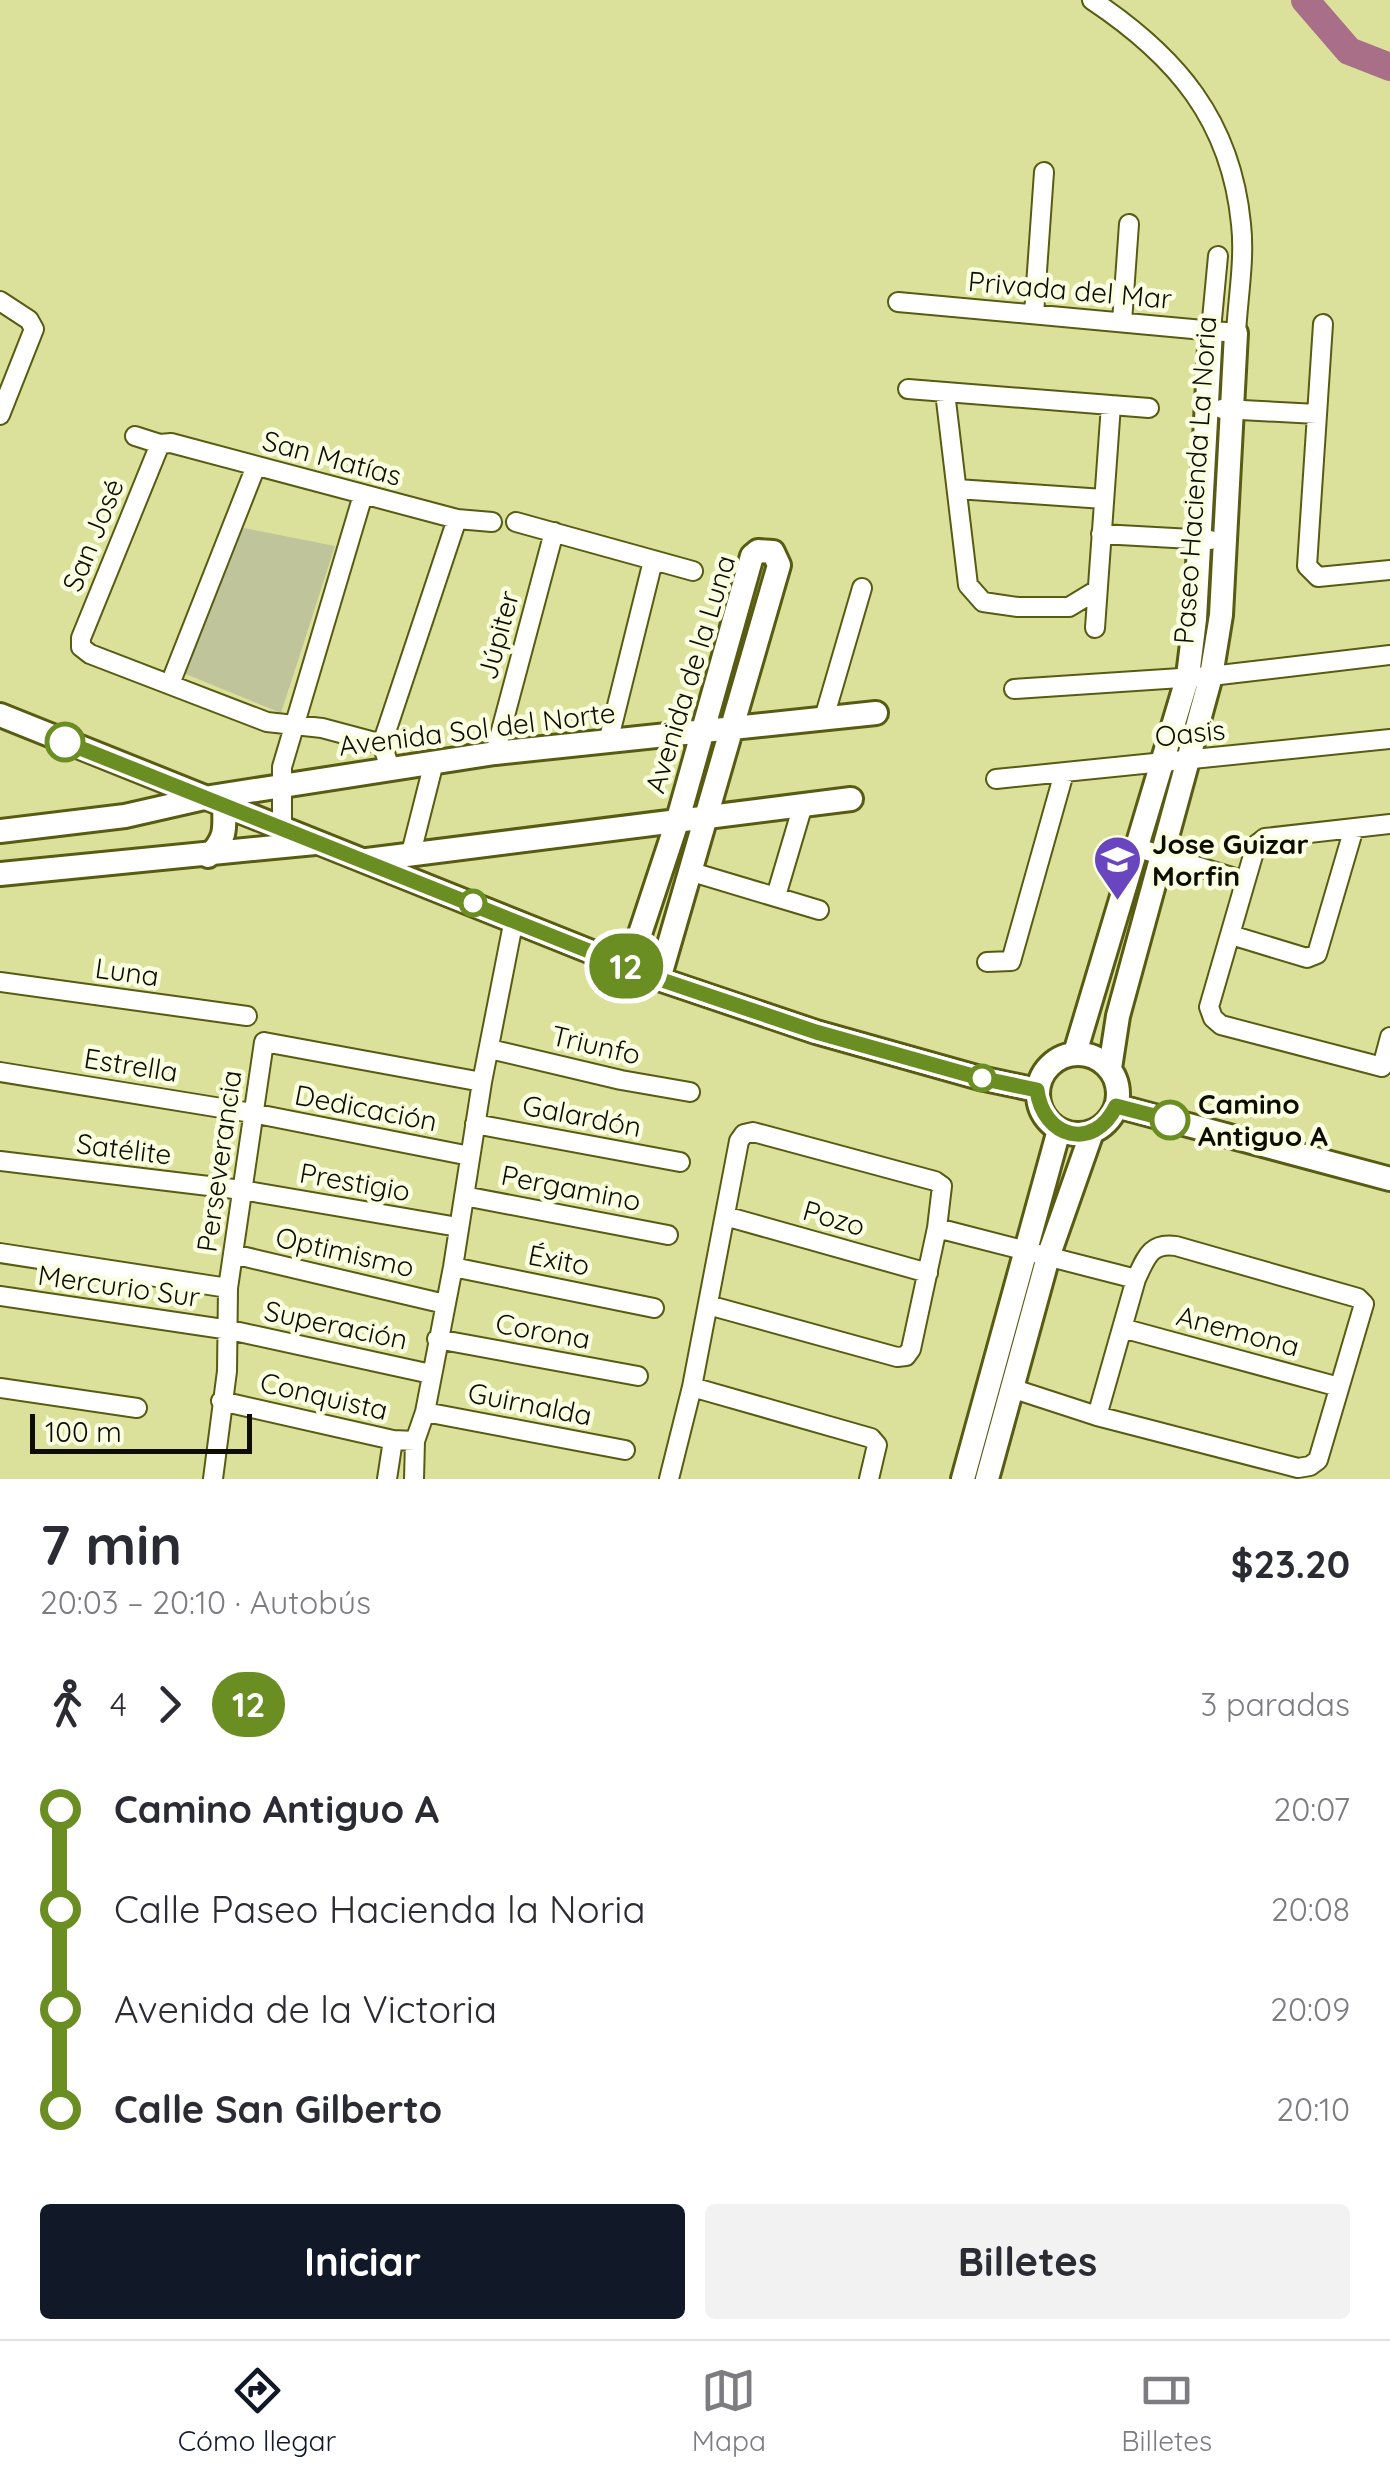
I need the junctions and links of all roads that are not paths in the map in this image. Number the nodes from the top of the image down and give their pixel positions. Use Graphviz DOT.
graph roads {
  1 [pos="1092,0"];
  2 [pos="1044,172"];
  3 [pos="1130,224"];
  4 [pos="1218,256"];
  5 [pos="0,301"];
  6 [pos="898,302"];
  7 [pos="1034,314"];
  8 [pos="1122,322"];
  9 [pos="1324,324"];
  10 [pos="1211,330"];
  11 [pos="1236,333"];
  12 [pos="908,390"];
  13 [pos="946,392"];
  14 [pos="1111,405"];
  15 [pos="1,408"];
  16 [pos="1150,408"];
  17 [pos="1207,408"];
  18 [pos="1232,410"];
  19 [pos="1317,414"];
  20 [pos="135,436"];
  21 [pos="160,444"];
  22 [pos="256,466"];
  23 [pos="956,489"];
  24 [pos="363,495"];
  25 [pos="1104,499"];
  26 [pos="457,519"];
  27 [pos="492,522"];
  28 [pos="516,522"];
  29 [pos="554,532"];
  30 [pos="1101,534"];
  31 [pos="1200,540"];
  32 [pos="1225,540"];
  33 [pos="653,561"];
  34 [pos="1390,570"];
  35 [pos="693,571"];
  36 [pos="862,588"];
  37 [pos="1097,590"];
  38 [pos="740,599"];
  39 [pos="767,608"];
  40 [pos="1095,628"];
  41 [pos="1390,655"];
  42 [pos="1199,676"];
  43 [pos="170,684"];
  44 [pos="1014,689"];
  45 [pos="876,713"];
  46 [pos="0,715"];
  47 [pos="824,718"];
  48 [pos="732,726"];
  49 [pos="294,727"];
  50 [pos="701,732"];
  51 [pos="1390,739"];
  52 [pos="608,742"];
  53 [pos="382,744"];
  54 [pos="496,754"];
  55 [pos="434,762"];
  56 [pos="1174,762"];
  57 [pos="390,768"];
  58 [pos="130,769"];
  59 [pos="1064,773"];
  60 [pos="996,779"];
  61 [pos="281,785"];
  62 [pos="851,800"];
  63 [pos="214,802"];
  64 [pos="803,805"];
  65 [pos="125,816"];
  66 [pos="706,816"];
  67 [pos="678,819"];
  68 [pos="1390,824"];
  69 [pos="282,828"];
  70 [pos="1354,828"];
  71 [pos="0,831"];
  72 [pos="317,843"];
  73 [pos="1138,848"];
  74 [pos="411,853"];
  75 [pos="1161,855"];
  76 [pos="208,856"];
  77 [pos="364,860"];
  78 [pos="692,872"];
  79 [pos="0,874"];
  80 [pos="1245,880"];
  81 [pos="776,896"];
  82 [pos="819,910"];
  83 [pos="514,919"];
  84 [pos="1231,935"];
  85 [pos="987,962"];
  86 [pos="629,967"];
  87 [pos="659,979"];
  88 [pos="0,982"];
  89 [pos="247,1016"];
  90 [pos="1390,1037"];
  91 [pos="490,1049"];
  92 [pos="1075,1053"];
  93 [pos="1110,1068"];
  94 [pos="1386,1068"];
  95 [pos="0,1072"];
  96 [pos="482,1082"];
  97 [pos="1037,1090"];
  98 [pos="690,1092"];
  99 [pos="1116,1106"];
  100 [pos="252,1114"];
  101 [pos="475,1124"];
  102 [pos="1059,1130"];
  103 [pos="1092,1132"];
  104 [pos="470,1156"];
  105 [pos="0,1161"];
  106 [pos="680,1162"];
  107 [pos="1390,1179"];
  108 [pos="242,1190"];
  109 [pos="464,1196"];
  110 [pos="725,1216"];
  111 [pos="458,1227"];
  112 [pos="937,1228"];
  113 [pos="668,1235"];
  114 [pos="1024,1250"];
  115 [pos="0,1253"];
  116 [pos="233,1254"];
  117 [pos="1048,1257"];
  118 [pos="453,1268"];
  119 [pos="928,1273"];
  120 [pos="1136,1279"];
  121 [pos="228,1288"];
  122 [pos="0,1296"];
  123 [pos="445,1304"];
  124 [pos="708,1304"];
  125 [pos="654,1308"];
  126 [pos="1122,1328"];
  127 [pos="230,1330"];
  128 [pos="438,1340"];
  129 [pos="431,1374"];
  130 [pos="638,1376"];
  131 [pos="1339,1387"];
  132 [pos="0,1388"];
  133 [pos="692,1388"];
  134 [pos="1014,1389"];
  135 [pos="221,1402"];
  136 [pos="136,1408"];
  137 [pos="425,1412"];
  138 [pos="1097,1416"];
  139 [pos="394,1440"];
  140 [pos="415,1441"];
  141 [pos="625,1450"];
  142 [pos="217,1478"];
  143 [pos="392,1478"];
  144 [pos="674,1478"];
  145 [pos="414,1479"];
  146 [pos="870,1479"];
  147 [pos="963,1479"];
  148 [pos="987,1479"];
  1 -- 11 [label="street, Paseo Hacienda La Noria"];
  2 -- 7 [label="street"];
  3 -- 8 [label="street"];
  4 -- 10 [label="street, Paseo Hacienda La Noria"];
  5 -- 15 [label="street"];
  6 -- 7 [label="street, Privada del Mar"];
  7 -- 8 [label="street, Privada del Mar"];
  8 -- 10 [label="street, Privada del Mar"];
  9 -- 19 [label="street"];
  10 -- 11 [label="street, Privada del Mar"];
  10 -- 17 [label="street, Paseo Hacienda La Noria"];
  11 -- 18 [label="street, Paseo Hacienda La Noria"];
  12 -- 13 [label="street"];
  13 -- 14 [label="street"];
  13 -- 23 [label="street"];
  14 -- 16 [label="street"];
  14 -- 25 [label="street"];
  17 -- 18 [label="street"];
  17 -- 31 [label="street, Paseo Hacienda La Noria"];
  18 -- 19 [label="street"];
  18 -- 32 [label="street, Paseo Hacienda La Noria"];
  19 -- 34 [label="street"];
  20 -- 21 [label="street, San Matías"];
  21 -- 22 [label="street, San Matías"];
  21 -- 43 [label="street, San José"];
  22 -- 24 [label="street, San Matías"];
  22 -- 43 [label="street"];
  23 -- 25 [label="street"];
  23 -- 37 [label="street"];
  24 -- 26 [label="street, San Matías"];
  24 -- 49 [label="street"];
  25 -- 30 [label="street"];
  26 -- 27 [label="street, San Matías"];
  26 -- 53 [label="street"];
  28 -- 29 [label="street"];
  29 -- 33 [label="street"];
  29 -- 54 [label="street, Júpiter"];
  30 -- 31 [label="street"];
  30 -- 37 [label="street"];
  31 -- 32 [label="street"];
  31 -- 42 [label="street, Paseo Hacienda La Noria"];
  32 -- 42 [label="street, Paseo Hacienda La Noria"];
  33 -- 35 [label="street"];
  33 -- 52 [label="street"];
  36 -- 47 [label="street"];
  37 -- 40 [label="street"];
  38 -- 39 [label="street"];
  38 -- 39 [label="street, Avenida de la Luna"];
  38 -- 50 [label="street, Avenida de la Luna"];
  39 -- 48 [label="street, Avenida de la Luna"];
  41 -- 42 [label="street"];
  42 -- 44 [label="street"];
  42 -- 56 [label="street, Paseo Hacienda La Noria"];
  43 -- 49 [label="street"];
  45 -- 47 [label="street, Avenida Sol del Norte"];
  46 -- 58 [label="street"];
  47 -- 48 [label="street, Avenida Sol del Norte"];
  48 -- 50 [label="street, Avenida Sol del Norte"];
  48 -- 66 [label="street, Avenida de la Luna"];
  49 -- 53 [label="street"];
  49 -- 61 [label="street"];
  50 -- 52 [label="street, Avenida Sol del Norte"];
  50 -- 67 [label="street, Avenida de la Luna"];
  51 -- 56 [label="street, Oasis"];
  52 -- 54 [label="street, Avenida Sol del Norte"];
  53 -- 57 [label="street"];
  54 -- 55 [label="street, Avenida Sol del Norte"];
  55 -- 57 [label="street, Avenida Sol del Norte"];
  55 -- 74 [label="street"];
  56 -- 59 [label="street, Oasis"];
  56 -- 73 [label="street, Paseo Hacienda La Noria"];
  56 -- 75 [label="street, Paseo Hacienda La Noria"];
  57 -- 61 [label="street, Avenida Sol del Norte"];
  58 -- 63 [label="street"];
  58 -- 65 [label="street"];
  59 -- 60 [label="street, Oasis"];
  59 -- 85 [label="street"];
  61 -- 63 [label="street, Avenida Sol del Norte"];
  61 -- 69 [label="street"];
  62 -- 64 [label="street"];
  63 -- 65 [label="street, Avenida Sol del Norte"];
  63 -- 69 [label="street"];
  63 -- 76 [label="street"];
  64 -- 66 [label="street"];
  64 -- 81 [label="street"];
  65 -- 71 [label="street, Avenida Sol del Norte"];
  66 -- 67 [label="street"];
  66 -- 78 [label="street, Avenida de la Luna"];
  67 -- 74 [label="street"];
  67 -- 86 [label="street, Avenida de la Luna"];
  68 -- 70 [label="street"];
  69 -- 72 [label="street"];
  70 -- 80 [label="street"];
  70 -- 84 [label="street"];
  72 -- 76 [label="street"];
  72 -- 77 [label="street"];
  73 -- 75 [label="street"];
  73 -- 92 [label="street, Paseo Hacienda La Noria"];
  74 -- 77 [label="street"];
  75 -- 80 [label="street"];
  75 -- 93 [label="street, Paseo Hacienda La Noria"];
  76 -- 79 [label="street"];
  77 -- 83 [label="street"];
  78 -- 81 [label="street"];
  78 -- 87 [label="street, Avenida de la Luna"];
  80 -- 84 [label="street"];
  81 -- 82 [label="street"];
  83 -- 86 [label="street"];
  83 -- 91 [label="street"];
  84 -- 94 [label="street"];
  86 -- 87 [label="street"];
  87 -- 97 [label="street"];
  88 -- 89 [label="street, Luna"];
  90 -- 94 [label="street"];
  91 -- 96 [label="street"];
  91 -- 98 [label="street, Triunfo"];
  92 -- 93 [label="street"];
  92 -- 97 [label="street"];
  93 -- 99 [label="street"];
  95 -- 100 [label="street, Estrella"];
  96 -- 100 [label="street, Perseverancia"];
  96 -- 101 [label="street"];
  97 -- 102 [label="street"];
  99 -- 103 [label="street"];
  99 -- 107 [label="street"];
  100 -- 104 [label="street, Dedicación"];
  100 -- 108 [label="street, Perseverancia"];
  101 -- 104 [label="street"];
  101 -- 106 [label="street, Galardón"];
  102 -- 103 [label="street"];
  102 -- 114 [label="street"];
  103 -- 117 [label="street"];
  104 -- 109 [label="street"];
  105 -- 108 [label="street, Satélite"];
  108 -- 111 [label="street, Prestigio"];
  108 -- 116 [label="street, Perseverancia"];
  109 -- 111 [label="street"];
  109 -- 113 [label="street, Pergamino"];
  110 -- 112 [label="street"];
  110 -- 119 [label="street, Pozo"];
  110 -- 124 [label="street"];
  111 -- 118 [label="street"];
  112 -- 114 [label="street"];
  112 -- 119 [label="street"];
  114 -- 117 [label="street"];
  114 -- 147 [label="street"];
  115 -- 121 [label="street"];
  116 -- 121 [label="street, Perseverancia"];
  116 -- 123 [label="street, Optimismo"];
  117 -- 120 [label="street"];
  117 -- 134 [label="street"];
  118 -- 123 [label="street"];
  118 -- 125 [label="street, Éxito"];
  119 -- 124 [label="street"];
  120 -- 126 [label="street"];
  120 -- 131 [label="street"];
  121 -- 127 [label="street, Perseverancia"];
  122 -- 127 [label="street, Mercurio Sur"];
  123 -- 128 [label="street"];
  124 -- 133 [label="street"];
  126 -- 131 [label="street, Anemona"];
  126 -- 138 [label="street"];
  127 -- 129 [label="street, Superación"];
  127 -- 135 [label="street, Perseverancia"];
  128 -- 129 [label="street"];
  128 -- 130 [label="street, Corona"];
  129 -- 137 [label="street"];
  131 -- 138 [label="street"];
  132 -- 136 [label="street"];
  133 -- 144 [label="street"];
  133 -- 146 [label="street"];
  134 -- 138 [label="street"];
  134 -- 148 [label="street"];
  135 -- 139 [label="street, Conquista"];
  135 -- 142 [label="street, Perseverancia"];
  137 -- 140 [label="street"];
  137 -- 141 [label="street, Guirnalda"];
  139 -- 140 [label="street, Conquista"];
  139 -- 143 [label="street"];
  140 -- 145 [label="street"];
}
